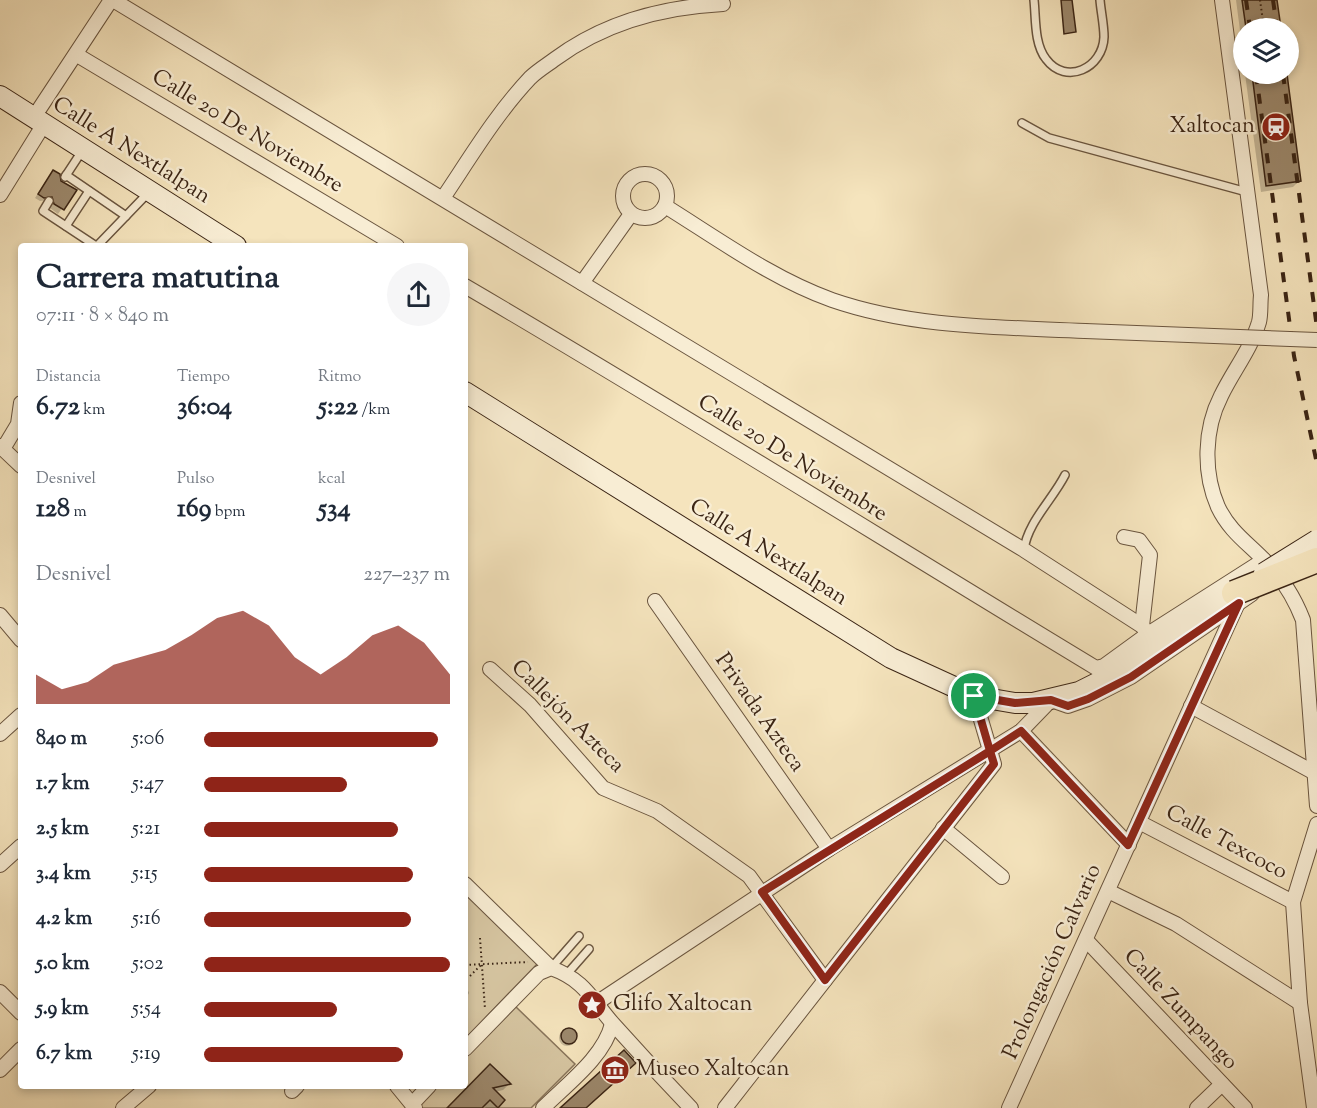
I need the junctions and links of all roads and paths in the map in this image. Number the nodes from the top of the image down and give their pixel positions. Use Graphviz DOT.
graph roads {
  1 [pos="112,0"];
  2 [pos="1034,0"];
  3 [pos="1100,0"];
  4 [pos="1222,0"];
  5 [pos="1260,0"];
  6 [pos="723,4"];
  7 [pos="1263,18"];
  8 [pos="77,55"];
  9 [pos="0,96"];
  10 [pos="39,121"];
  11 [pos="1022,123"];
  12 [pos="83,149"];
  13 [pos="88,191"];
  14 [pos="150,191"];
  15 [pos="1247,192"];
  16 [pos="0,195"];
  17 [pos="443,198"];
  18 [pos="50,201"];
  19 [pos="665,207"];
  20 [pos="631,214"];
  21 [pos="126,216"];
  22 [pos="66,226"];
  23 [pos="92,243"];
  24 [pos="99,243"];
  25 [pos="228,243"];
  26 [pos="392,243"];
  27 [pos="582,283"];
  28 [pos="468,288"];
  29 [pos="1317,340"];
  30 [pos="468,394"];
  31 [pos="18,424"];
  32 [pos="2,448"];
  33 [pos="18,463"];
  34 [pos="1065,475"];
  35 [pos="1124,537"];
  36 [pos="1317,540"];
  37 [pos="1024,550"];
  38 [pos="1264,560"];
  39 [pos="1317,560"];
  40 [pos="1279,576"];
  41 [pos="1236,598"];
  42 [pos="655,601"];
  43 [pos="0,615"];
  44 [pos="1145,630"];
  45 [pos="18,636"];
  46 [pos="490,669"];
  47 [pos="974,696"];
  48 [pos="1058,698"];
  49 [pos="1191,706"];
  50 [pos="18,717"];
  51 [pos="1021,731"];
  52 [pos="0,734"];
  53 [pos="990,751"];
  54 [pos="1316,773"];
  55 [pos="1317,806"];
  56 [pos="1139,822"];
  57 [pos="1317,824"];
  58 [pos="944,828"];
  59 [pos="1128,845"];
  60 [pos="18,849"];
  61 [pos="829,849"];
  62 [pos="0,865"];
  63 [pos="1002,877"];
  64 [pos="468,887"];
  65 [pos="1108,891"];
  66 [pos="762,892"];
  67 [pos="1293,902"];
  68 [pos="579,936"];
  69 [pos="480,938"];
  70 [pos="1086,940"];
  71 [pos="589,949"];
  72 [pos="528,962"];
  73 [pos="482,964"];
  74 [pos="468,965"];
  75 [pos="545,970"];
  76 [pos="567,974"];
  77 [pos="470,976"];
  78 [pos="825,980"];
  79 [pos="0,992"];
  80 [pos="598,1002"];
  81 [pos="1300,1004"];
  82 [pos="18,1010"];
  83 [pos="612,1024"];
  84 [pos="486,1027"];
  85 [pos="468,1046"];
  86 [pos="18,1052"];
  87 [pos="0,1070"];
  88 [pos="1222,1084"];
  89 [pos="145,1089"];
  90 [pos="399,1089"];
  91 [pos="426,1089"];
  92 [pos="408,1105"];
  93 [pos="123,1108"];
  94 [pos="543,1108"];
  95 [pos="691,1108"];
  96 [pos="725,1108"];
  97 [pos="1009,1108"];
  98 [pos="1197,1108"];
  99 [pos="1245,1108"];
  100 [pos="1314,1108"];
  1 -- 8 [label="street"];
  1 -- 17 [label="street"];
  2 -- 3 [label="lane"];
  4 -- 15 [label="street"];
  5 -- 7 [label="path"];
  6 -- 17 [label="street"];
  8 -- 10 [label="street"];
  8 -- 26 [label="street, Calle 20 De Noviembre"];
  9 -- 10 [label="main road, Calle A Nextlalpan"];
  10 -- 12 [label="main road, Calle A Nextlalpan"];
  10 -- 16 [label="street"];
  11 -- 15 [label="lane"];
  12 -- 13 [label="lane"];
  12 -- 14 [label="main road, Calle A Nextlalpan"];
  13 -- 21 [label="lane"];
  13 -- 22 [label="lane"];
  14 -- 21 [label="lane"];
  14 -- 25 [label="main road, Calle A Nextlalpan"];
  15 -- 38 [label="street"];
  17 -- 27 [label="street"];
  18 -- 22 [label="lane"];
  19 -- 20 [label="street"];
  19 -- 20 [label="street"];
  19 -- 29 [label="street, bridge"];
  20 -- 27 [label="street"];
  21 -- 24 [label="lane"];
  22 -- 23 [label="lane"];
  27 -- 37 [label="street"];
  28 -- 44 [label="street, Calle 20 De Noviembre"];
  30 -- 47 [label="main road, Calle A Nextlalpan"];
  31 -- 32 [label="street"];
  32 -- 33 [label="street"];
  34 -- 37 [label="lane"];
  35 -- 44 [label="street"];
  36 -- 41 [label="main road, Calle A Nextlalpan, bridge"];
  37 -- 44 [label="street"];
  38 -- 40 [label="street"];
  38 -- 44 [label="street"];
  39 -- 41 [label="highway, bridge"];
  40 -- 41 [label="street"];
  40 -- 54 [label="street"];
  41 -- 48 [label="main road, Calle A Nextlalpan"];
  41 -- 48 [label="street"];
  41 -- 49 [label="street, Prolongación Calvario"];
  42 -- 61 [label="street, Privada Azteca"];
  43 -- 45 [label="street"];
  46 -- 66 [label="street, Callejón Azteca"];
  47 -- 48 [label="main road, Calle A Nextlalpan"];
  47 -- 53 [label="street"];
  48 -- 51 [label="street"];
  49 -- 54 [label="street"];
  49 -- 56 [label="street, Prolongación Calvario"];
  50 -- 52 [label="street"];
  51 -- 53 [label="street"];
  51 -- 59 [label="street"];
  53 -- 58 [label="street"];
  53 -- 61 [label="street"];
  54 -- 55 [label="street"];
  56 -- 59 [label="street, Prolongación Calvario"];
  56 -- 67 [label="street, Calle Texcoco"];
  57 -- 67 [label="street"];
  58 -- 63 [label="street"];
  58 -- 78 [label="street"];
  59 -- 65 [label="street, Prolongación Calvario"];
  60 -- 62 [label="street"];
  61 -- 66 [label="street"];
  64 -- 75 [label="street"];
  65 -- 70 [label="street, Prolongación Calvario"];
  65 -- 81 [label="street"];
  66 -- 78 [label="street, Callejón Azteca"];
  66 -- 80 [label="street"];
  67 -- 81 [label="street"];
  68 -- 75 [label="lane"];
  69 -- 73 [label="path"];
  70 -- 88 [label="street, Calle Zumpango"];
  70 -- 97 [label="street, Prolongación Calvario"];
  71 -- 76 [label="lane"];
  72 -- 73 [label="path"];
  73 -- 74 [label="path"];
  73 -- 77 [label="path"];
  73 -- 84 [label="path"];
  75 -- 76 [label="street"];
  75 -- 84 [label="street"];
  76 -- 80 [label="street"];
  78 -- 96 [label="street"];
  79 -- 82 [label="street"];
  80 -- 83 [label="street"];
  81 -- 100 [label="street"];
  83 -- 94 [label="street"];
  83 -- 95 [label="street"];
  84 -- 85 [label="street"];
  86 -- 87 [label="street"];
  88 -- 98 [label="street"];
  88 -- 99 [label="street, Calle Zumpango"];
  89 -- 93 [label="street"];
  90 -- 92 [label="street"];
  91 -- 92 [label="street"];
}
